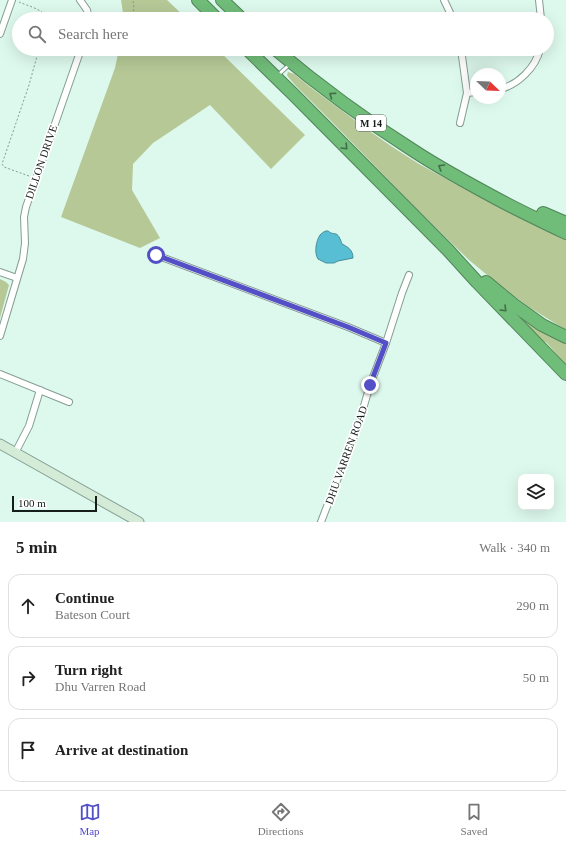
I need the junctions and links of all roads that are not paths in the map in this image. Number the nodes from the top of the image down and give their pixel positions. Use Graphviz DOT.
graph roads {
  1 [pos="12,0"];
  2 [pos="80,0"];
  3 [pos="198,0"];
  4 [pos="222,0"];
  5 [pos="444,0"];
  6 [pos="539,0"];
  7 [pos="88,12"];
  8 [pos="210,12"];
  9 [pos="235,12"];
  10 [pos="450,12"];
  11 [pos="540,12"];
  12 [pos="0,34"];
  13 [pos="79,56"];
  14 [pos="254,56"];
  15 [pos="284,56"];
  16 [pos="462,56"];
  17 [pos="537,56"];
  18 [pos="291,62"];
  19 [pos="276,77"];
  20 [pos="506,88"];
  21 [pos="467,93"];
  22 [pos="470,93"];
  23 [pos="460,123"];
  24 [pos="475,186"];
  25 [pos="566,223"];
  26 [pos="566,233"];
  27 [pos="448,250"];
  28 [pos="156,255"];
  29 [pos="0,272"];
  30 [pos="409,274"];
  31 [pos="17,278"];
  32 [pos="0,336"];
  33 [pos="566,337"];
  34 [pos="386,343"];
  35 [pos="0,374"];
  36 [pos="566,374"];
  37 [pos="40,390"];
  38 [pos="70,402"];
  39 [pos="0,444"];
  40 [pos="15,453"];
  41 [pos="139,522"];
  42 [pos="321,522"];
  1 -- 12 [label="street"];
  2 -- 7 [label="street"];
  3 -- 8 [label="highway"];
  4 -- 9 [label="highway"];
  5 -- 10 [label="street"];
  6 -- 11 [label="street"];
  13 -- 31 [label="street, DILLON DRIVE"];
  14 -- 19 [label="highway"];
  15 -- 18 [label="highway, M 14"];
  16 -- 21 [label="street"];
  17 -- 20 [label="street"];
  18 -- 19 [label="lane"];
  24 -- 18 [label="highway, M 14, one-way"];
  19 -- 27 [label="highway, one-way"];
  21 -- 22 [label="street"];
  21 -- 23 [label="street"];
  24 -- 25 [label="highway"];
  24 -- 26 [label="highway, M 14"];
  27 -- 33 [label="highway"];
  27 -- 36 [label="highway, one-way"];
  28 -- 34 [label="street"];
  29 -- 31 [label="street"];
  30 -- 34 [label="street, DHU VARREN ROAD"];
  31 -- 32 [label="street, DILLON DRIVE"];
  34 -- 42 [label="street, DHU VARREN ROAD"];
  35 -- 37 [label="street"];
  37 -- 38 [label="street"];
  37 -- 40 [label="street"];
  39 -- 40 [label="main road"];
  40 -- 41 [label="main road"];
}
